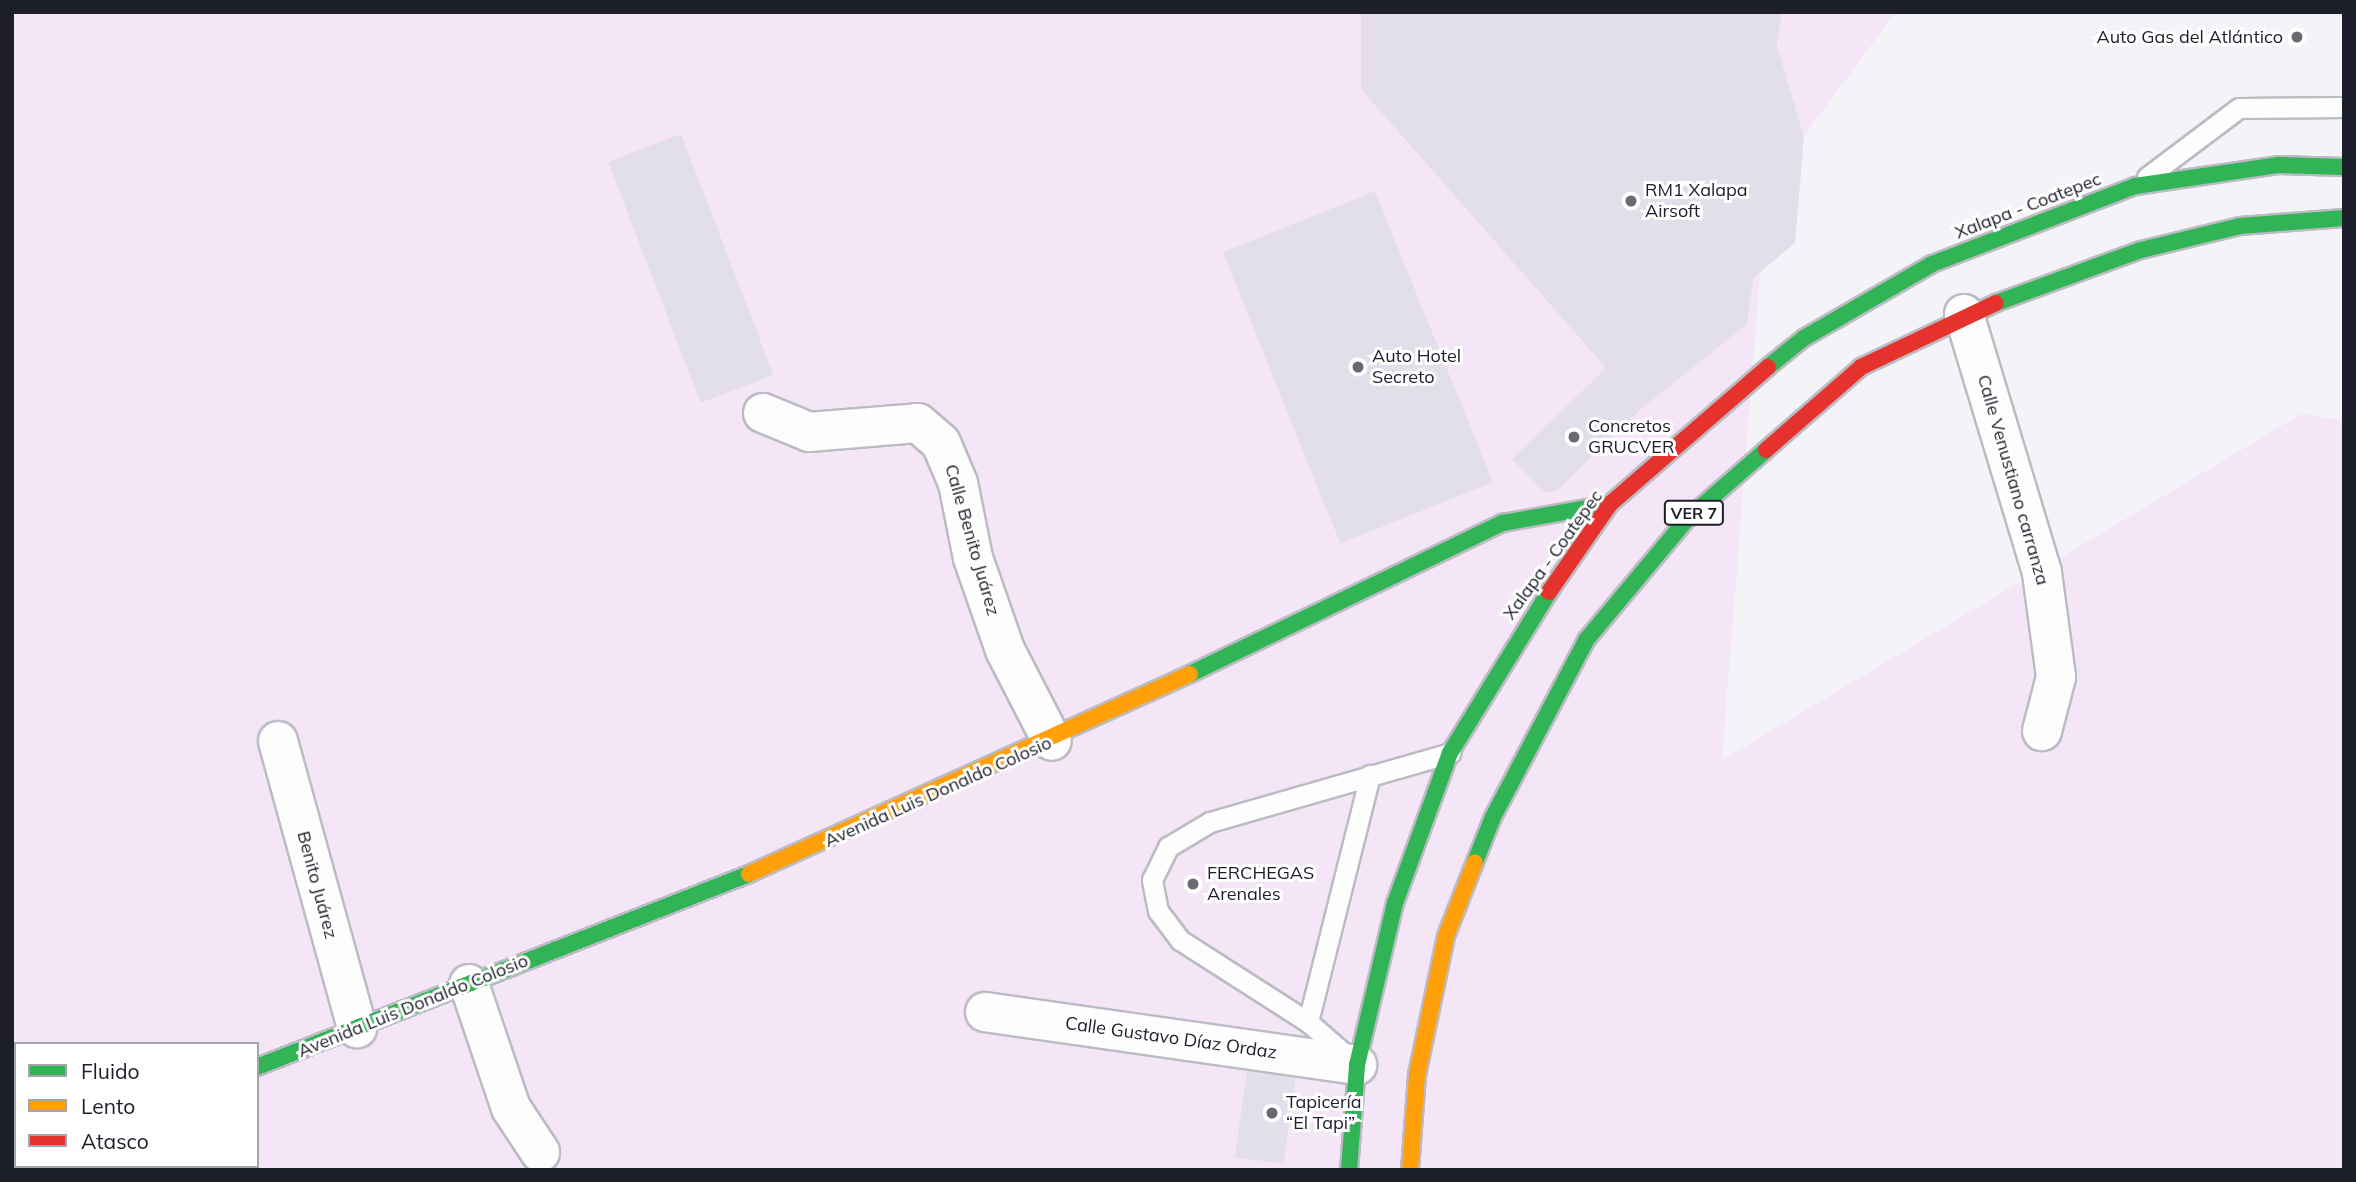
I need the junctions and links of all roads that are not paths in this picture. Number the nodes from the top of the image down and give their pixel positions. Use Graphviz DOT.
graph roads {
  1 [pos="2344,107"];
  2 [pos="2344,167"];
  3 [pos="2135,186"];
  4 [pos="2344,218"];
  5 [pos="1964,314"];
  6 [pos="763,413"];
  7 [pos="1610,505"];
  8 [pos="2042,731"];
  9 [pos="278,741"];
  10 [pos="1052,741"];
  11 [pos="1450,753"];
  12 [pos="1370,775"];
  13 [pos="469,984"];
  14 [pos="985,1012"];
  15 [pos="1308,1022"];
  16 [pos="357,1028"];
  17 [pos="1357,1065"];
  18 [pos="259,1067"];
  19 [pos="540,1152"];
  20 [pos="1349,1170"];
  21 [pos="1410,1170"];
  1 -- 3 [label="lane"];
  2 -- 3 [label="main road, Xalapa - Coatepec"];
  3 -- 7 [label="main road, Xalapa - Coatepec"];
  4 -- 5 [label="main road, VER 7"];
  5 -- 8 [label="street, Calle Venustiano carranza"];
  5 -- 21 [label="main road, VER 7"];
  6 -- 10 [label="street, Calle Benito Juárez"];
  7 -- 10 [label="main road, Avenida Luis Donaldo Colosio"];
  7 -- 11 [label="main road, Xalapa - Coatepec"];
  9 -- 16 [label="street, Benito Juárez"];
  10 -- 13 [label="main road, Avenida Luis Donaldo Colosio"];
  11 -- 12 [label="lane"];
  11 -- 17 [label="main road, Xalapa - Coatepec"];
  12 -- 15 [label="lane"];
  12 -- 15 [label="lane"];
  13 -- 16 [label="main road, Avenida Luis Donaldo Colosio"];
  13 -- 19 [label="street"];
  14 -- 17 [label="street, Calle Gustavo Díaz Ordaz"];
  15 -- 17 [label="lane"];
  16 -- 18 [label="main road, Avenida Luis Donaldo Colosio"];
  17 -- 20 [label="main road, Xalapa - Coatepec"];
}
